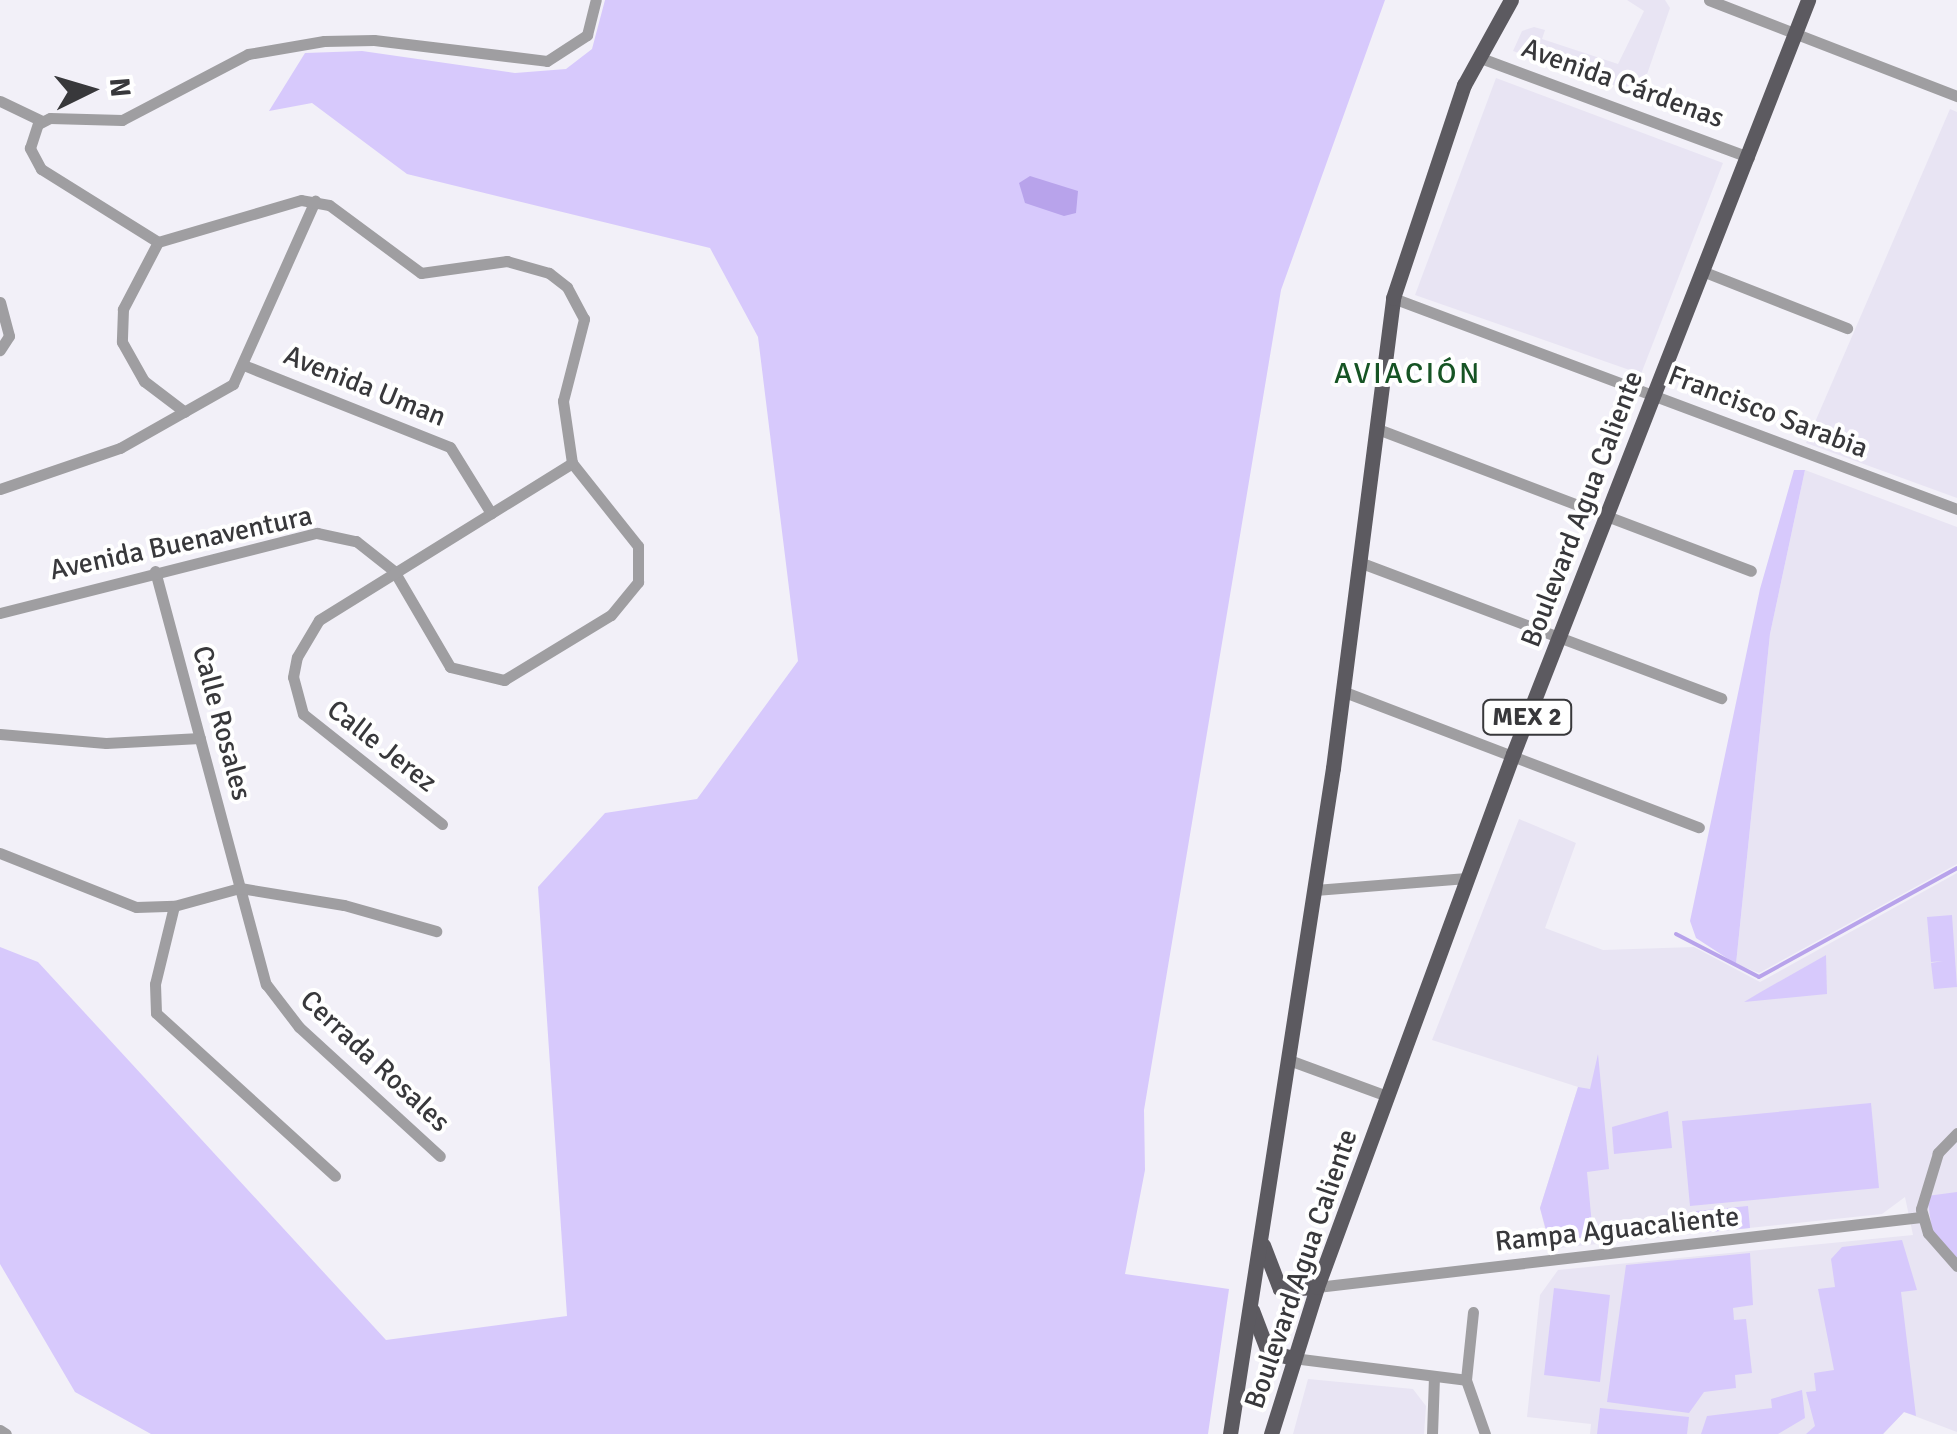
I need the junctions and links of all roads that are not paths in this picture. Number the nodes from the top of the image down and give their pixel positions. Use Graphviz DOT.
graph roads {
  1 [pos="596,0"];
  2 [pos="1511,0"];
  3 [pos="1709,0"];
  4 [pos="1808,0"];
  5 [pos="1795,33"];
  6 [pos="1478,57"];
  7 [pos="1957,96"];
  8 [pos="0,101"];
  9 [pos="42,121"];
  10 [pos="1749,158"];
  11 [pos="315,201"];
  12 [pos="158,242"];
  13 [pos="1702,271"];
  14 [pos="1393,298"];
  15 [pos="0,302"];
  16 [pos="1848,328"];
  17 [pos="0,350"];
  18 [pos="246,366"];
  19 [pos="1653,394"];
  20 [pos="186,412"];
  21 [pos="1374,428"];
  22 [pos="572,463"];
  23 [pos="0,489"];
  24 [pos="1957,510"];
  25 [pos="491,513"];
  26 [pos="1607,515"];
  27 [pos="1360,562"];
  28 [pos="394,570"];
  29 [pos="1752,570"];
  30 [pos="155,571"];
  31 [pos="0,613"];
  32 [pos="1560,636"];
  33 [pos="1342,692"];
  34 [pos="1722,698"];
  35 [pos="0,734"];
  36 [pos="200,738"];
  37 [pos="1513,754"];
  38 [pos="442,824"];
  39 [pos="1699,827"];
  40 [pos="0,853"];
  41 [pos="1466,878"];
  42 [pos="240,888"];
  43 [pos="1315,890"];
  44 [pos="174,906"];
  45 [pos="436,931"];
  46 [pos="1289,1060"];
  47 [pos="1387,1096"];
  48 [pos="1957,1133"];
  49 [pos="440,1156"];
  50 [pos="336,1176"];
  51 [pos="1922,1217"];
  52 [pos="1261,1231"];
  53 [pos="1957,1266"];
  54 [pos="1317,1287"];
  55 [pos="1250,1299"];
  56 [pos="1473,1312"];
  57 [pos="1292,1358"];
  58 [pos="1434,1378"];
  59 [pos="1466,1380"];
  60 [pos="1230,1434"];
  61 [pos="1271,1434"];
  62 [pos="1432,1434"];
  63 [pos="1485,1434"];
  1 -- 9 [label="street"];
  2 -- 6 [label="main road, Boulevard Agua Caliente"];
  3 -- 5 [label="street"];
  4 -- 5 [label="main road, Boulevard Agua Caliente / MEX 2"];
  5 -- 7 [label="street"];
  5 -- 10 [label="main road, Boulevard Agua Caliente / MEX 2"];
  6 -- 10 [label="street, Avenida Cárdenas"];
  6 -- 14 [label="main road, Boulevard Agua Caliente"];
  8 -- 9 [label="street"];
  9 -- 12 [label="street"];
  10 -- 13 [label="main road, Boulevard Agua Caliente / MEX 2"];
  11 -- 12 [label="street"];
  11 -- 18 [label="street"];
  11 -- 22 [label="street"];
  12 -- 20 [label="street"];
  13 -- 16 [label="street"];
  13 -- 19 [label="main road, Boulevard Agua Caliente / MEX 2"];
  14 -- 19 [label="street, Francisco Sarabia"];
  14 -- 21 [label="main road, Boulevard Agua Caliente"];
  15 -- 17 [label="street"];
  18 -- 20 [label="street"];
  18 -- 25 [label="street, Avenida Uman"];
  19 -- 24 [label="street, Francisco Sarabia"];
  19 -- 26 [label="main road, Boulevard Agua Caliente / MEX 2"];
  20 -- 23 [label="street"];
  21 -- 26 [label="street"];
  21 -- 27 [label="main road, Boulevard Agua Caliente"];
  22 -- 25 [label="street, Calle Jerez"];
  22 -- 28 [label="street, Avenida Buenaventura"];
  25 -- 28 [label="street, Calle Jerez"];
  26 -- 29 [label="street"];
  26 -- 32 [label="main road, Boulevard Agua Caliente / MEX 2"];
  27 -- 32 [label="street"];
  27 -- 33 [label="main road, Boulevard Agua Caliente"];
  28 -- 30 [label="street, Avenida Buenaventura"];
  28 -- 38 [label="street, Calle Jerez"];
  30 -- 31 [label="street, Avenida Buenaventura"];
  30 -- 36 [label="street, Calle Rosales"];
  32 -- 34 [label="street"];
  32 -- 37 [label="main road, Boulevard Agua Caliente / MEX 2"];
  33 -- 37 [label="street"];
  33 -- 43 [label="main road, Boulevard Agua Caliente"];
  35 -- 36 [label="street"];
  36 -- 42 [label="street, Calle Rosales"];
  37 -- 39 [label="street"];
  37 -- 41 [label="main road, Boulevard Agua Caliente / MEX 2"];
  40 -- 44 [label="street"];
  41 -- 43 [label="street"];
  41 -- 47 [label="main road, Boulevard Agua Caliente / MEX 2"];
  42 -- 44 [label="street"];
  42 -- 45 [label="street"];
  42 -- 49 [label="street, Cerrada Rosales"];
  43 -- 46 [label="main road, Boulevard Agua Caliente"];
  44 -- 50 [label="street"];
  46 -- 47 [label="street"];
  46 -- 52 [label="main road, Boulevard Agua Caliente"];
  47 -- 54 [label="main road, Boulevard Agua Caliente / MEX 2"];
  48 -- 51 [label="street"];
  51 -- 53 [label="street"];
  51 -- 54 [label="street, Rampa Aguacaliente"];
  52 -- 54 [label="main road"];
  52 -- 55 [label="main road, Boulevard Agua Caliente"];
  54 -- 57 [label="main road, Boulevard Agua Caliente / MEX 2"];
  55 -- 57 [label="main road"];
  55 -- 60 [label="main road, Boulevard Agua Caliente"];
  56 -- 59 [label="street"];
  57 -- 58 [label="street"];
  57 -- 61 [label="main road, Boulevard Agua Caliente / MEX 2"];
  58 -- 59 [label="street"];
  58 -- 62 [label="street"];
  59 -- 63 [label="street"];
}
